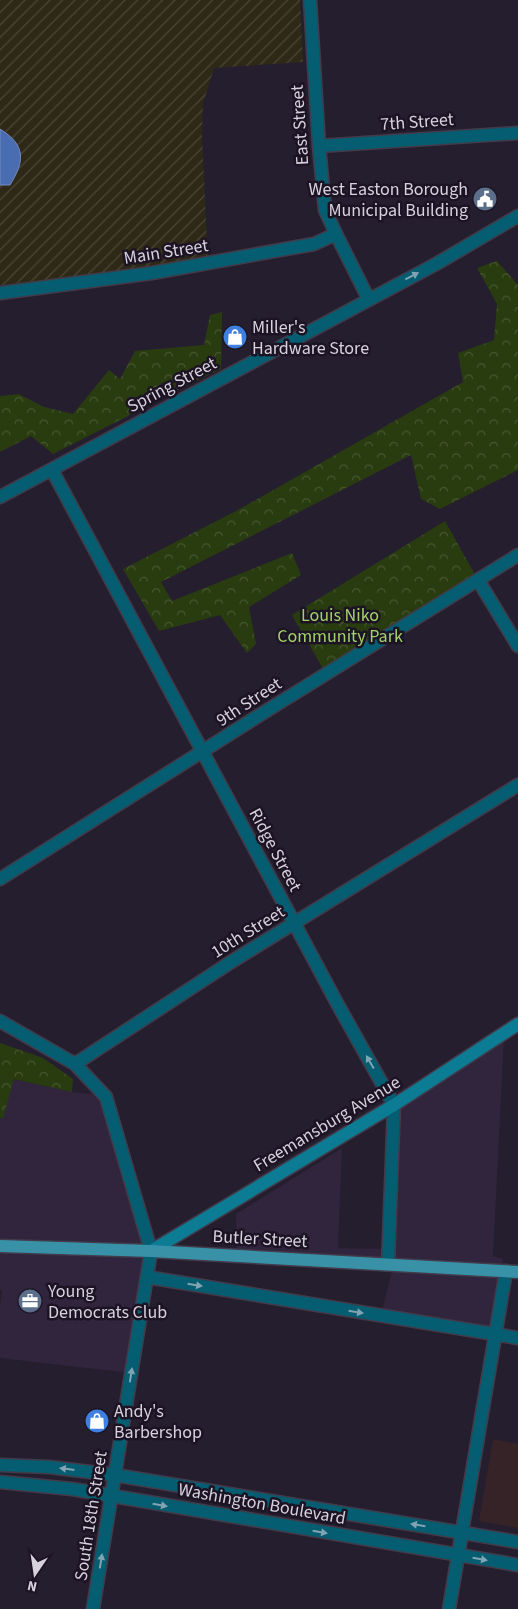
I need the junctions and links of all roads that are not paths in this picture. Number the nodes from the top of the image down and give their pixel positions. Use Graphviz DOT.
graph roads {
  1 [pos="310,0"];
  2 [pos="518,133"];
  3 [pos="318,146"];
  4 [pos="518,216"];
  5 [pos="336,234"];
  6 [pos="0,293"];
  7 [pos="368,298"];
  8 [pos="52,470"];
  9 [pos="0,497"];
  10 [pos="518,555"];
  11 [pos="478,580"];
  12 [pos="518,646"];
  13 [pos="203,752"];
  14 [pos="518,785"];
  15 [pos="0,879"];
  16 [pos="294,924"];
  17 [pos="0,1021"];
  18 [pos="518,1024"];
  19 [pos="6,1027"];
  20 [pos="75,1064"];
  21 [pos="394,1104"];
  22 [pos="0,1246"];
  23 [pos="151,1251"];
  24 [pos="388,1264"];
  25 [pos="512,1271"];
  26 [pos="147,1277"];
  27 [pos="495,1335"];
  28 [pos="518,1338"];
  29 [pos="0,1465"];
  30 [pos="115,1475"];
  31 [pos="0,1482"];
  32 [pos="112,1497"];
  33 [pos="462,1532"];
  34 [pos="518,1542"];
  35 [pos="458,1555"];
  36 [pos="518,1565"];
  37 [pos="94,1609"];
  38 [pos="449,1609"];
  1 -- 3 [label="street, East Street"];
  2 -- 3 [label="street, 7th Street"];
  3 -- 5 [label="street, East Street"];
  7 -- 4 [label="street, Spring Street, one-way"];
  5 -- 6 [label="street, Main Street"];
  5 -- 7 [label="street, East Street"];
  7 -- 8 [label="street, Spring Street"];
  8 -- 9 [label="street, Spring Street"];
  8 -- 13 [label="street, Ridge Street"];
  10 -- 11 [label="street, 9th Street"];
  11 -- 12 [label="street"];
  11 -- 13 [label="street, 9th Street"];
  13 -- 15 [label="street, 9th Street"];
  13 -- 16 [label="street, Ridge Street"];
  14 -- 16 [label="street, 10th Street"];
  16 -- 20 [label="street, 10th Street"];
  21 -- 16 [label="street, Ridge Street, one-way"];
  17 -- 19 [label="street"];
  18 -- 21 [label="main road, Freemansburg Avenue"];
  19 -- 20 [label="street"];
  20 -- 23 [label="street"];
  21 -- 23 [label="main road, Freemansburg Avenue"];
  21 -- 24 [label="street"];
  22 -- 23 [label="main road, Butler Street"];
  23 -- 24 [label="main road, Butler Street"];
  23 -- 26 [label="street, South 18th Street"];
  24 -- 25 [label="main road, Butler Street"];
  25 -- 27 [label="street"];
  26 -- 27 [label="street, one-way"];
  30 -- 26 [label="street, South 18th Street, one-way"];
  27 -- 28 [label="street"];
  27 -- 33 [label="street"];
  30 -- 29 [label="street, Washington Boulevard, one-way"];
  30 -- 32 [label="street, South 18th Street"];
  33 -- 30 [label="street, Washington Boulevard, one-way"];
  31 -- 32 [label="street, Washington Boulevard"];
  32 -- 35 [label="street, Washington Boulevard, one-way"];
  37 -- 32 [label="street, South 18th Street, one-way"];
  33 -- 34 [label="street, Washington Boulevard"];
  33 -- 35 [label="street"];
  35 -- 36 [label="street, Washington Boulevard, one-way"];
  35 -- 38 [label="street"];
}
